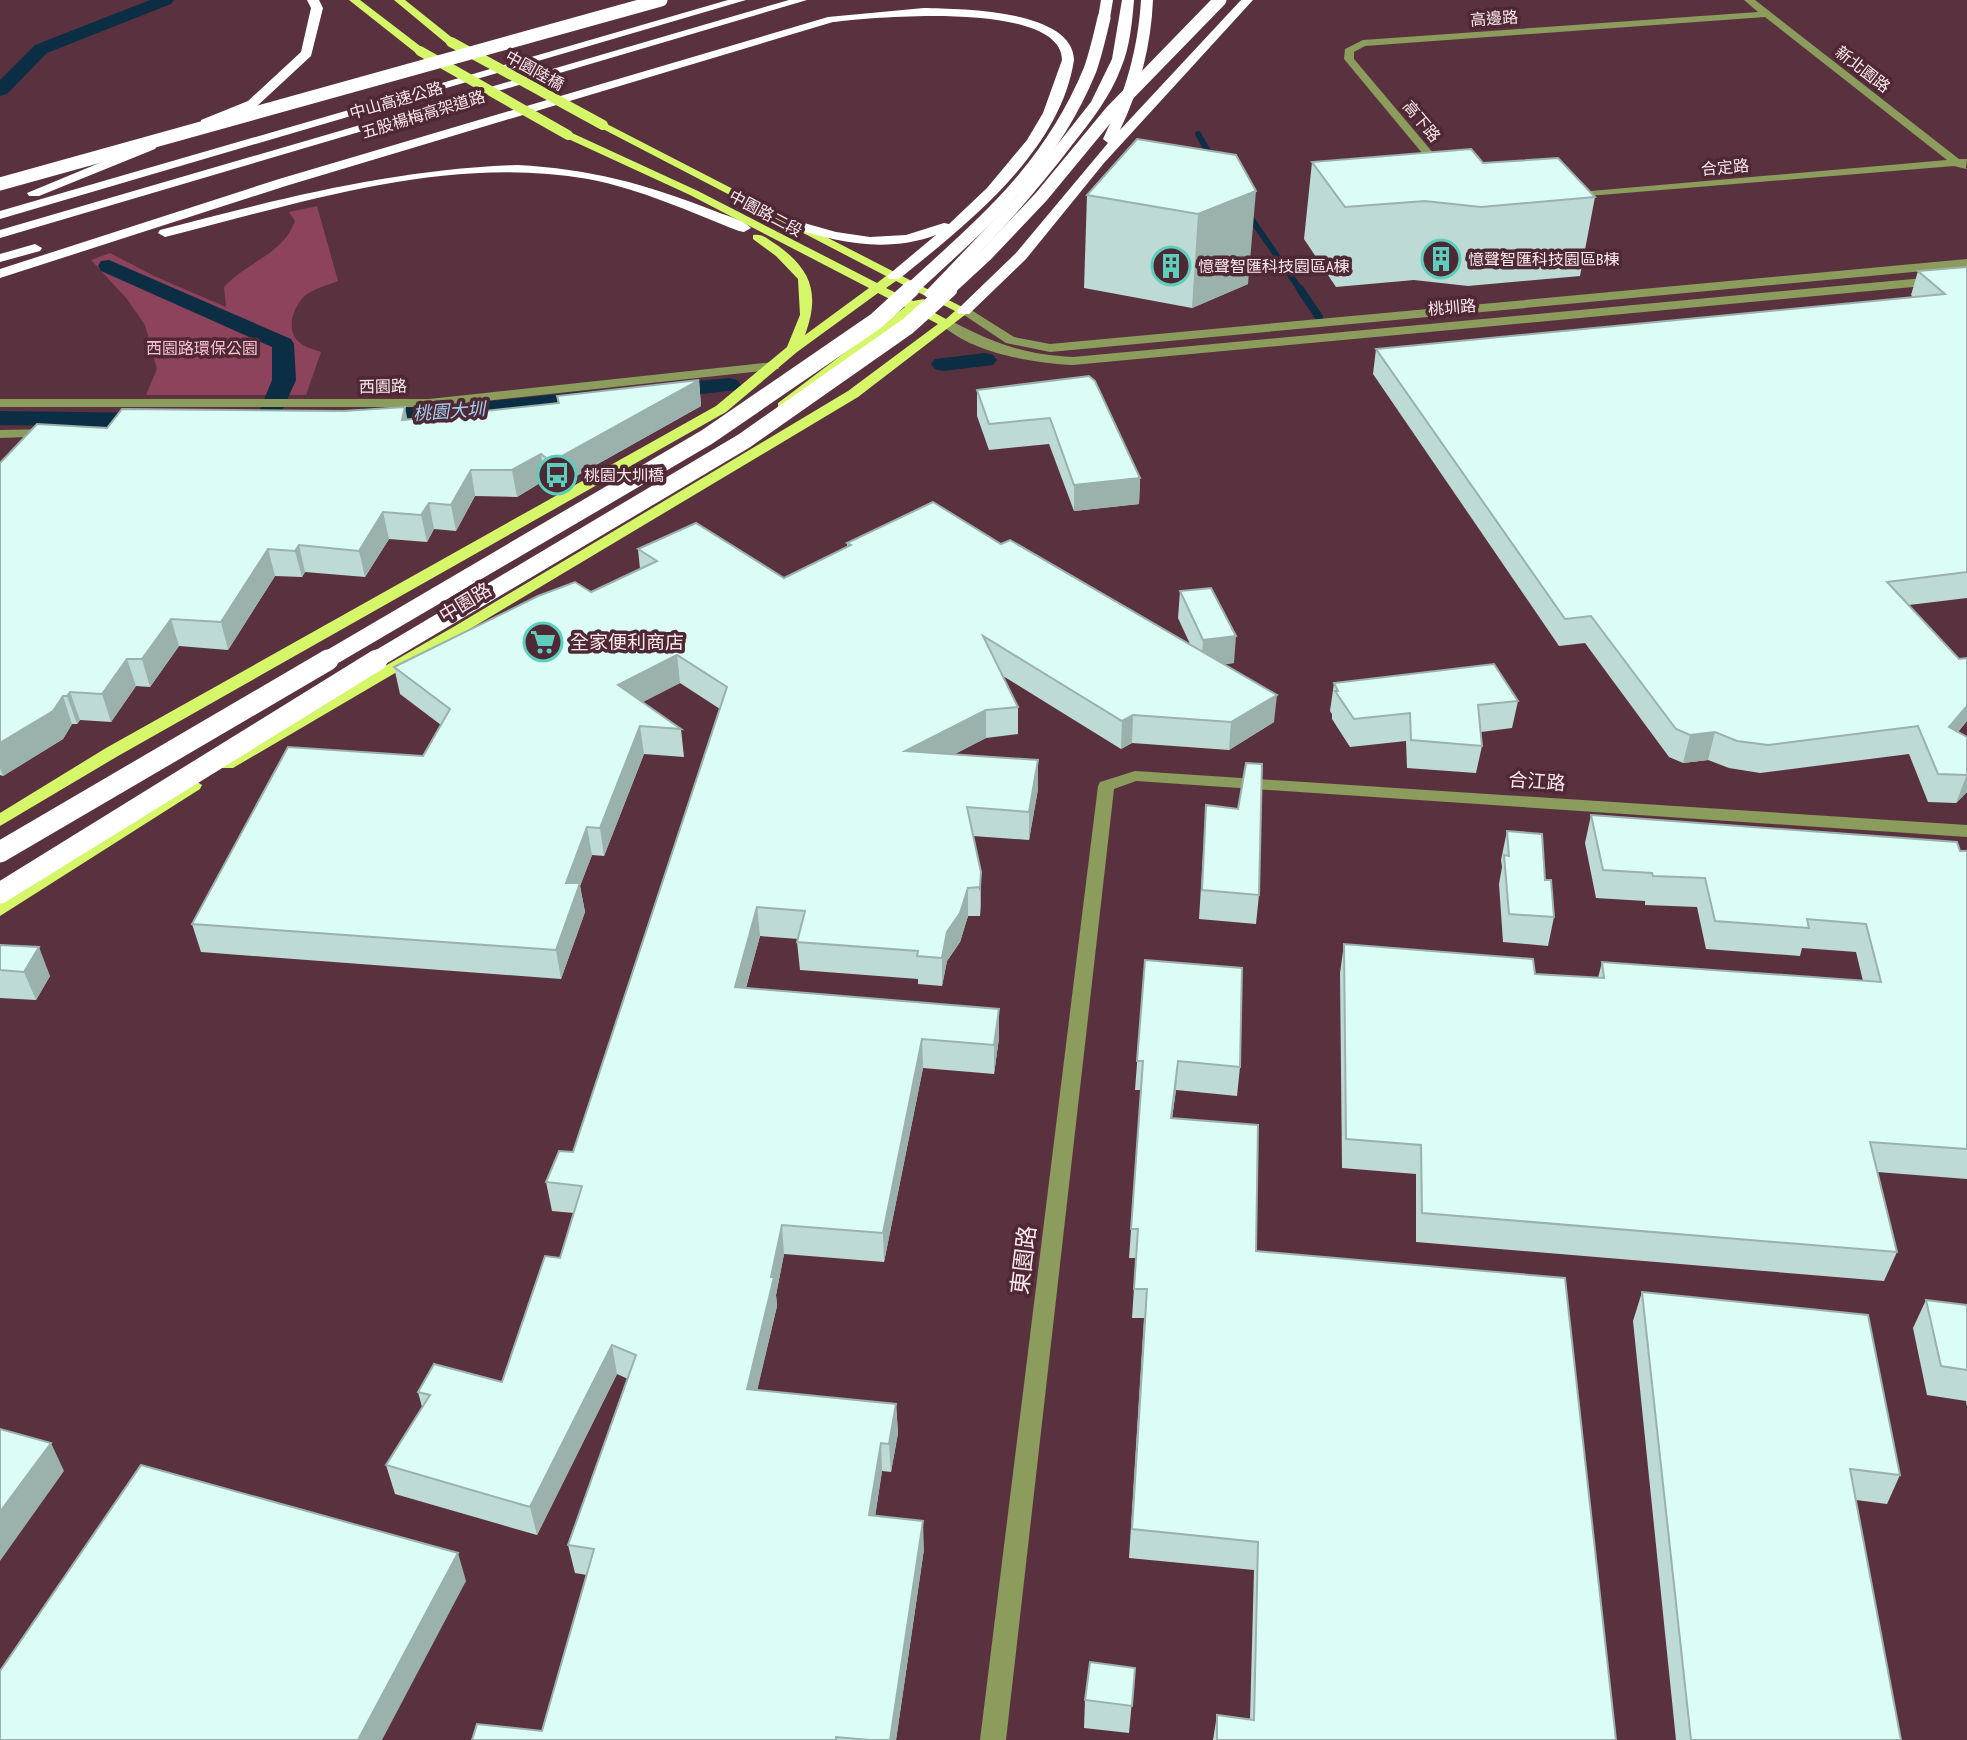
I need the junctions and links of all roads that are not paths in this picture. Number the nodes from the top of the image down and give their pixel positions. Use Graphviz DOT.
graph roads {
  1 [pos="313,0"];
  2 [pos="354,0"];
  3 [pos="399,0"];
  4 [pos="661,0"];
  5 [pos="740,0"];
  6 [pos="801,0"];
  7 [pos="1107,0"];
  8 [pos="1128,0"];
  9 [pos="1147,0"];
  10 [pos="1220,0"];
  11 [pos="1247,0"];
  12 [pos="1749,0"];
  13 [pos="843,4"];
  14 [pos="1768,14"];
  15 [pos="1349,51"];
  16 [pos="1112,77"];
  17 [pos="603,125"];
  18 [pos="1028,148"];
  19 [pos="1099,160"];
  20 [pos="1962,162"];
  21 [pos="1967,171"];
  22 [pos="1452,182"];
  23 [pos="0,184"];
  24 [pos="1557,197"];
  25 [pos="978,205"];
  26 [pos="719,206"];
  27 [pos="0,207"];
  28 [pos="0,215"];
  29 [pos="797,225"];
  30 [pos="744,228"];
  31 [pos="0,234"];
  32 [pos="0,258"];
  33 [pos="1967,263"];
  34 [pos="0,274"];
  35 [pos="894,276"];
  36 [pos="1967,278"];
  37 [pos="877,290"];
  38 [pos="931,294"];
  39 [pos="912,307"];
  40 [pos="964,311"];
  41 [pos="947,324"];
  42 [pos="793,349"];
  43 [pos="774,366"];
  44 [pos="0,403"];
  45 [pos="141,405"];
  46 [pos="126,421"];
  47 [pos="67,433"];
  48 [pos="0,434"];
  49 [pos="669,504"];
  50 [pos="1106,786"];
  51 [pos="0,821"];
  52 [pos="1967,831"];
  53 [pos="0,852"];
  54 [pos="0,893"];
  55 [pos="0,910"];
  56 [pos="993,1740"];
  1 -- 27 [label="highway"];
  2 -- 26 [label="main road, 中園路二段, bridge"];
  3 -- 17 [label="main road, 中園陸橋, bridge"];
  4 -- 23 [label="highway, bridge"];
  5 -- 28 [label="highway, 中山高速公路"];
  6 -- 31 [label="highway, 中山高速公路"];
  7 -- 53 [label="highway, bridge"];
  8 -- 16 [label="highway"];
  9 -- 19 [label="highway"];
  10 -- 54 [label="highway, bridge"];
  11 -- 19 [label="highway"];
  12 -- 14 [label="street, 新北園路"];
  13 -- 32 [label="highway, 五股楊梅高架道路, bridge"];
  14 -- 15 [label="street, 高邊路"];
  14 -- 20 [label="street, 新北園路"];
  15 -- 22 [label="street, 高下路"];
  16 -- 18 [label="highway"];
  16 -- 38 [label="highway"];
  17 -- 29 [label="main road, 中園路二段"];
  18 -- 25 [label="highway"];
  18 -- 34 [label="highway"];
  19 -- 40 [label="highway"];
  20 -- 21 [label="street, 新北園路"];
  20 -- 24 [label="street, 合定路"];
  25 -- 29 [label="highway"];
  25 -- 35 [label="highway"];
  26 -- 30 [label="main road"];
  26 -- 37 [label="main road, 中園路二段"];
  29 -- 35 [label="main road, 中園路二段"];
  30 -- 34 [label="highway"];
  30 -- 42 [label="main road"];
  33 -- 40 [label="street, 桃圳路"];
  35 -- 37 [label="main road"];
  35 -- 38 [label="main road, 中園路二段"];
  36 -- 41 [label="street, 桃圳路"];
  37 -- 39 [label="main road, 中園路二段"];
  37 -- 42 [label="main road"];
  38 -- 39 [label="main road"];
  38 -- 40 [label="main road, 中園路二段"];
  39 -- 41 [label="main road, 中園路二段"];
  39 -- 49 [label="main road"];
  40 -- 41 [label="main road, 中園路"];
  41 -- 49 [label="main road, 中園路"];
  42 -- 43 [label="main road"];
  43 -- 45 [label="street, 西園路"];
  43 -- 51 [label="main road"];
  44 -- 45 [label="street, 西園路"];
  45 -- 46 [label="street"];
  47 -- 48 [label="street"];
  49 -- 55 [label="main road, 中園路"];
  50 -- 52 [label="street, 合江路"];
  50 -- 56 [label="street, 東園路"];
}
